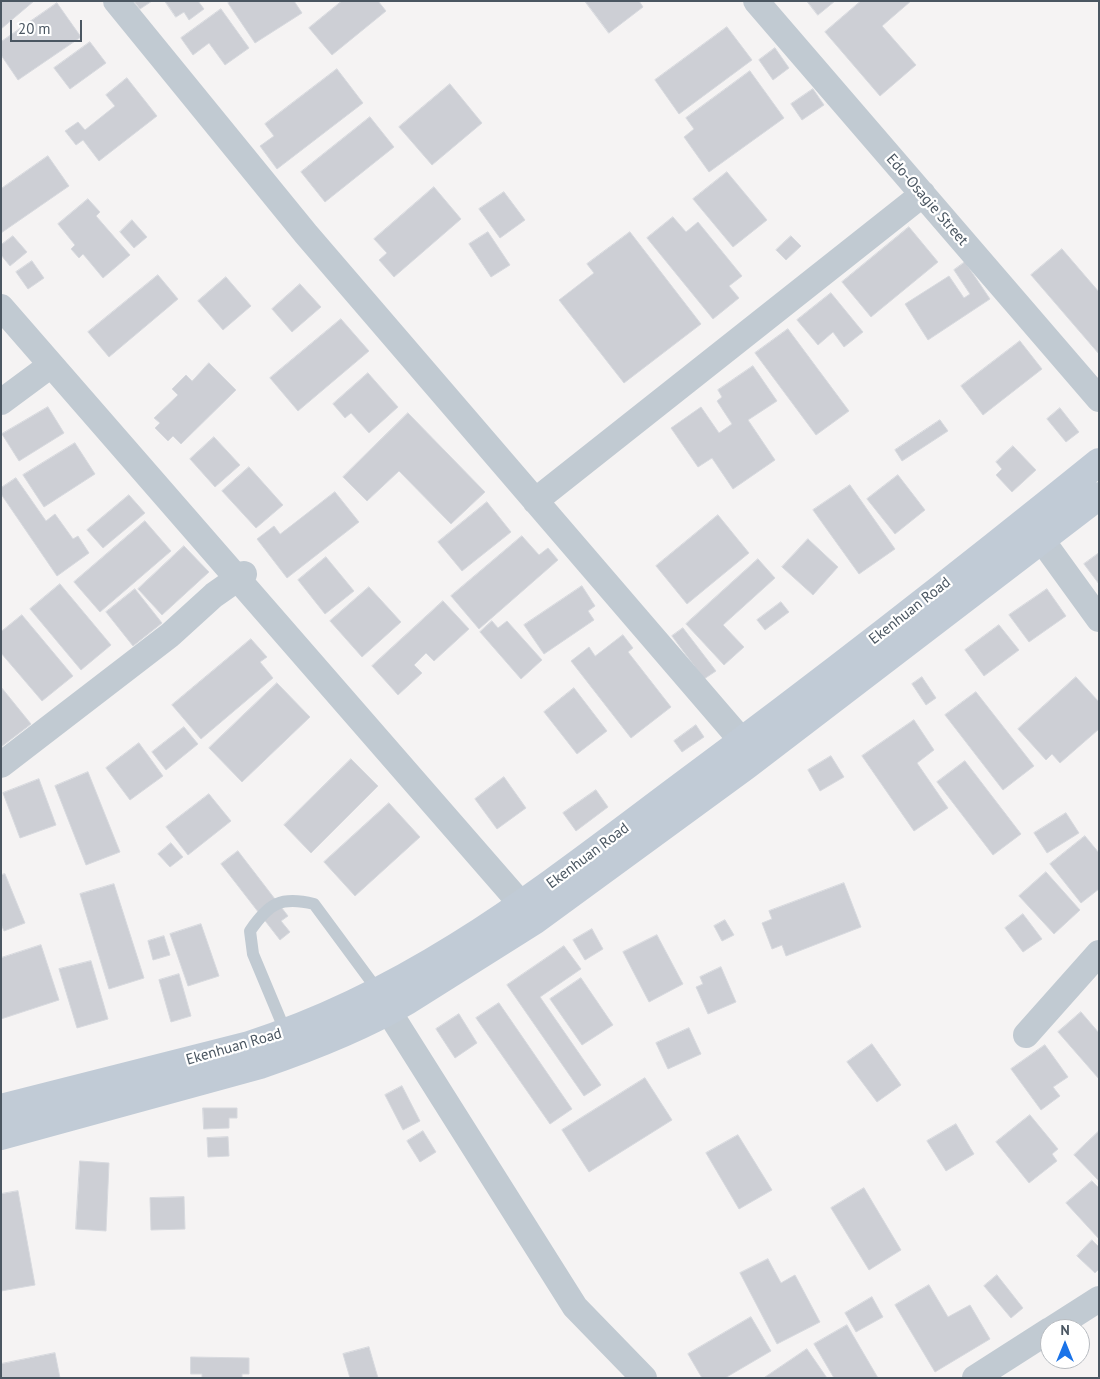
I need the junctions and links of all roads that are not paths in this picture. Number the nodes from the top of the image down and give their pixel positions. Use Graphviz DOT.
graph roads {
  1 [pos="116,1"];
  2 [pos="756,1"];
  3 [pos="922,194"];
  4 [pos="1,307"];
  5 [pos="51,365"];
  6 [pos="1099,399"];
  7 [pos="1,402"];
  8 [pos="1099,462"];
  9 [pos="1099,496"];
  10 [pos="535,501"];
  11 [pos="1041,539"];
  12 [pos="244,574"];
  13 [pos="1099,619"];
  14 [pos="742,741"];
  15 [pos="1,765"];
  16 [pos="522,905"];
  17 [pos="1099,952"];
  18 [pos="384,1002"];
  19 [pos="1026,1035"];
  20 [pos="291,1043"];
  21 [pos="1,1108"];
  22 [pos="1,1136"];
  23 [pos="1099,1298"];
  24 [pos="1068,1319"];
  25 [pos="1040,1337"];
  26 [pos="644,1378"];
  27 [pos="976,1378"];
  1 -- 10 [label="street"];
  2 -- 3 [label="street, Edo-Osagie Street"];
  3 -- 6 [label="street, Edo-Osagie Street"];
  3 -- 10 [label="street"];
  4 -- 5 [label="street"];
  5 -- 7 [label="street"];
  5 -- 16 [label="street"];
  8 -- 14 [label="main road, Ekenhuan Road"];
  9 -- 11 [label="main road, Ekenhuan Road"];
  10 -- 14 [label="street"];
  11 -- 13 [label="street"];
  11 -- 18 [label="main road, Ekenhuan Road"];
  12 -- 15 [label="street"];
  14 -- 16 [label="main road, Ekenhuan Road"];
  16 -- 18 [label="main road, Ekenhuan Road"];
  17 -- 19 [label="street"];
  18 -- 20 [label="main road, Ekenhuan Road"];
  18 -- 20 [label="lane"];
  18 -- 26 [label="street"];
  20 -- 21 [label="main road, Ekenhuan Road"];
  20 -- 22 [label="main road, Ekenhuan Road"];
  23 -- 24 [label="street"];
  25 -- 27 [label="street"];
}
